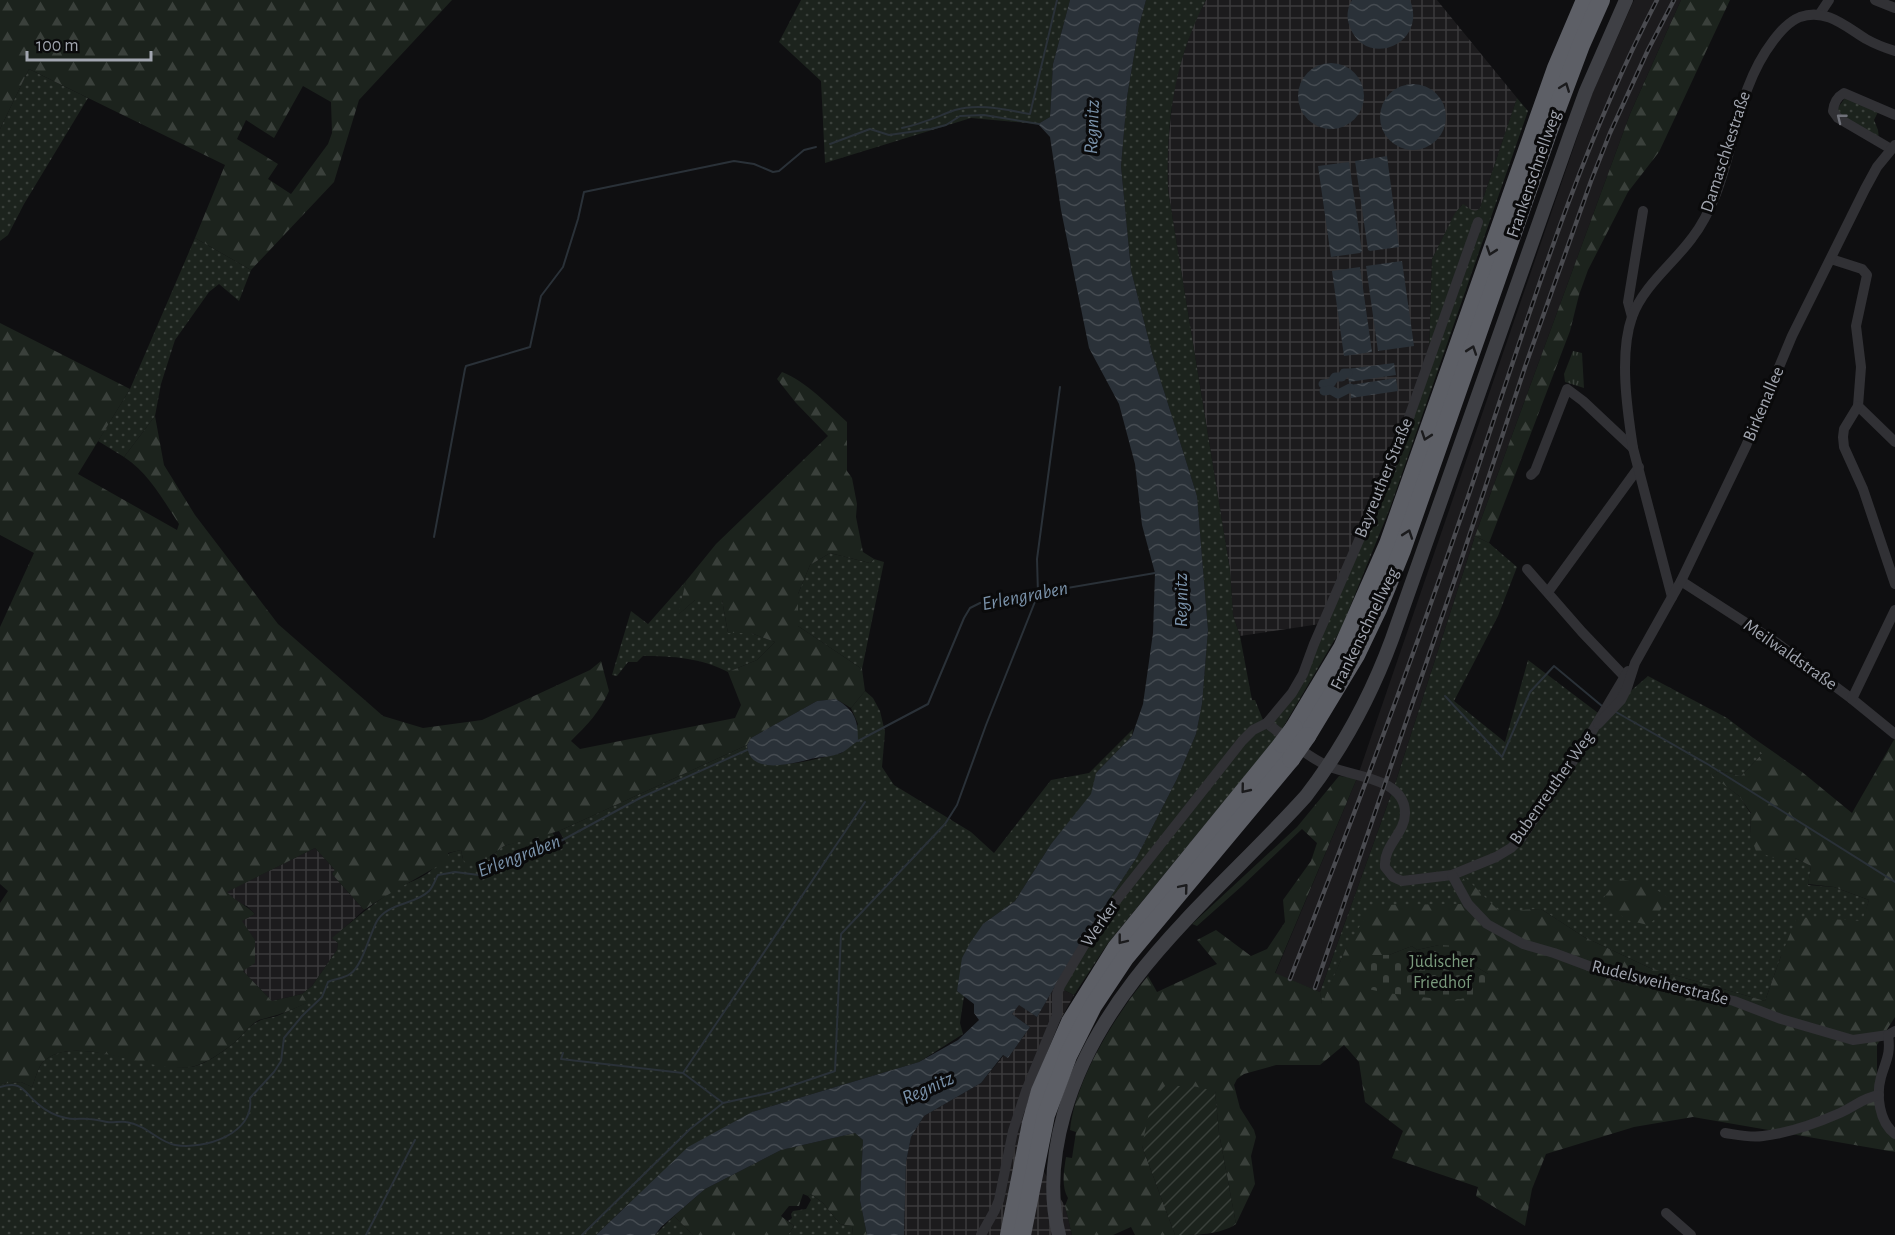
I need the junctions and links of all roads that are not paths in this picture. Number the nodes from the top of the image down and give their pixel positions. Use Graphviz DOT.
graph roads {
  1 [pos="1585,0"];
  2 [pos="1601,0"];
  3 [pos="1626,0"];
  4 [pos="1829,0"];
  5 [pos="1875,0"];
  6 [pos="1895,8"];
  7 [pos="1819,15"];
  8 [pos="1895,51"];
  9 [pos="1895,115"];
  10 [pos="1893,147"];
  11 [pos="1643,212"];
  12 [pos="1478,222"];
  13 [pos="1831,259"];
  14 [pos="1632,317"];
  15 [pos="1858,406"];
  16 [pos="1895,442"];
  17 [pos="1633,448"];
  18 [pos="1639,467"];
  19 [pos="1531,475"];
  20 [pos="1527,569"];
  21 [pos="1681,581"];
  22 [pos="1895,584"];
  23 [pos="1548,592"];
  24 [pos="1672,597"];
  25 [pos="1895,610"];
  26 [pos="1635,663"];
  27 [pos="1624,676"];
  28 [pos="1852,699"];
  29 [pos="1267,723"];
  30 [pos="1598,724"];
  31 [pos="1300,732"];
  32 [pos="1894,734"];
  33 [pos="1286,752"];
  34 [pos="1328,766"];
  35 [pos="1452,875"];
  36 [pos="1892,1033"];
  37 [pos="1879,1095"];
  38 [pos="1725,1133"];
  39 [pos="1895,1134"];
  40 [pos="1666,1213"];
  41 [pos="981,1235"];
  42 [pos="1009,1235"];
  43 [pos="1022,1235"];
  44 [pos="1059,1235"];
  45 [pos="1691,1235"];
  1 -- 31 [label="highway, Frankenschnellweg, one-way"];
  31 -- 2 [label="highway, Frankenschnellweg, one-way"];
  3 -- 34 [label="main road"];
  4 -- 7 [label="street"];
  5 -- 6 [label="street"];
  7 -- 8 [label="street"];
  7 -- 14 [label="street, Damaschkestraße"];
  10 -- 9 [label="street, one-way"];
  10 -- 13 [label="street, Birkenallee"];
  11 -- 14 [label="street"];
  12 -- 29 [label="street, Bayreuther Straße"];
  13 -- 15 [label="street"];
  13 -- 21 [label="street, Birkenallee"];
  14 -- 17 [label="street, Damaschkestraße"];
  15 -- 16 [label="street"];
  15 -- 22 [label="street"];
  17 -- 18 [label="street, Damaschkestraße"];
  17 -- 19 [label="street"];
  18 -- 23 [label="street"];
  18 -- 24 [label="street, Damaschkestraße"];
  20 -- 23 [label="street"];
  21 -- 24 [label="street, Birkenallee"];
  21 -- 28 [label="street, Meilwaldstraße"];
  23 -- 27 [label="street"];
  24 -- 26 [label="street, Birkenallee"];
  25 -- 28 [label="street"];
  26 -- 27 [label="street, Birkenallee"];
  26 -- 30 [label="street, Birkenallee"];
  27 -- 30 [label="street, Birkenallee"];
  28 -- 32 [label="street, Meilwaldstraße"];
  29 -- 34 [label="street"];
  29 -- 41 [label="street, Werker"];
  30 -- 35 [label="street, Bubenreuther Weg"];
  31 -- 33 [label="highway, Frankenschnellweg, bridge"];
  33 -- 42 [label="highway, Frankenschnellweg, one-way"];
  43 -- 33 [label="highway, Frankenschnellweg, one-way"];
  34 -- 35 [label="street, Bubenreuther Weg"];
  34 -- 44 [label="main road"];
  35 -- 36 [label="street, Rudelsweiherstraße"];
  36 -- 37 [label="street"];
  37 -- 38 [label="street"];
  37 -- 39 [label="street"];
  40 -- 45 [label="street"];
}
